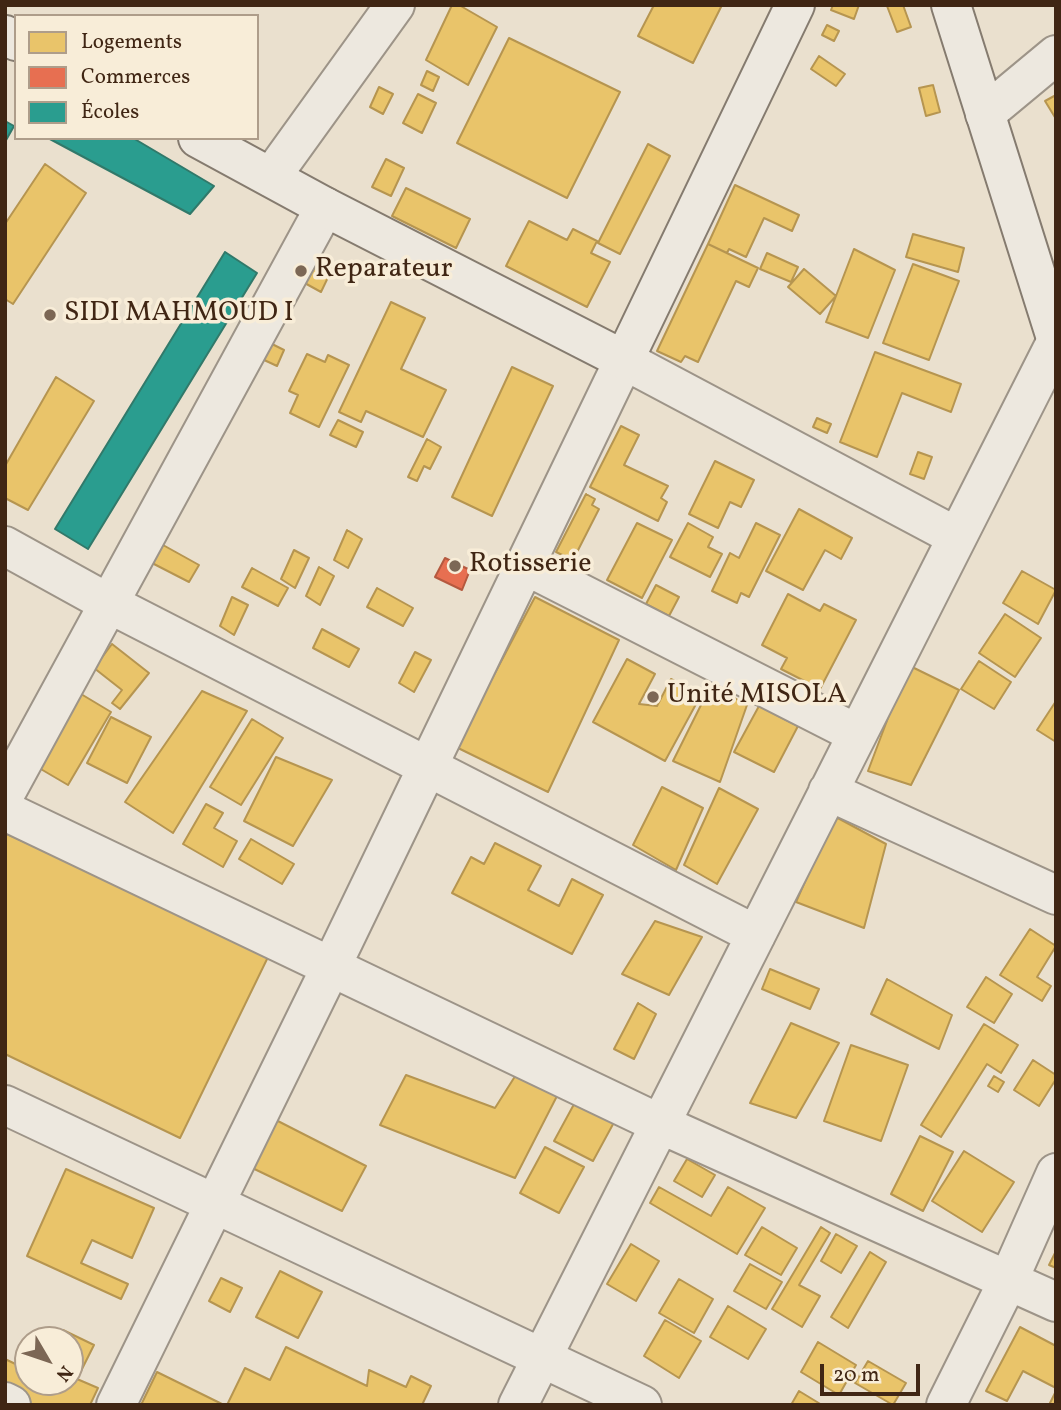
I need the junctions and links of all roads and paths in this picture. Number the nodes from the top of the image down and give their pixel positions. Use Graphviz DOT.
graph roads {
  1 [pos="395,5"];
  2 [pos="795,5"];
  3 [pos="951,5"];
  4 [pos="1056,55"];
  5 [pos="985,114"];
  6 [pos="202,140"];
  7 [pos="271,177"];
  8 [pos="325,207"];
  9 [pos="1056,340"];
  10 [pos="624,360"];
  11 [pos="957,537"];
  12 [pos="5,546"];
  13 [pos="525,565"];
  14 [pos="108,603"];
  15 [pos="857,734"];
  16 [pos="427,766"];
  17 [pos="828,791"];
  18 [pos="5,794"];
  19 [pos="5,811"];
  20 [pos="1056,895"];
  21 [pos="756,935"];
  22 [pos="331,967"];
  23 [pos="5,1105"];
  24 [pos="660,1124"];
  25 [pos="1056,1173"];
  26 [pos="214,1203"];
  27 [pos="1008,1280"];
  28 [pos="1056,1302"];
  29 [pos="542,1358"];
  30 [pos="5,1402"];
  31 [pos="11,1405"];
  32 [pos="116,1405"];
  33 [pos="518,1405"];
  34 [pos="642,1405"];
  35 [pos="946,1405"];
  1 -- 7 [label="street"];
  2 -- 10 [label="street"];
  3 -- 5 [label="street"];
  4 -- 5 [label="street"];
  5 -- 9 [label="street"];
  6 -- 7 [label="street"];
  7 -- 8 [label="street"];
  8 -- 10 [label="street"];
  8 -- 14 [label="street"];
  9 -- 11 [label="street"];
  10 -- 11 [label="street"];
  10 -- 13 [label="street"];
  11 -- 15 [label="street"];
  12 -- 14 [label="street"];
  13 -- 15 [label="street"];
  13 -- 16 [label="street"];
  14 -- 16 [label="street"];
  14 -- 18 [label="street"];
  15 -- 17 [label="street"];
  16 -- 21 [label="street"];
  16 -- 22 [label="street"];
  17 -- 20 [label="street"];
  17 -- 21 [label="street"];
  19 -- 22 [label="street"];
  21 -- 24 [label="street"];
  22 -- 24 [label="street"];
  22 -- 26 [label="street"];
  23 -- 26 [label="street"];
  24 -- 27 [label="street"];
  24 -- 29 [label="street"];
  25 -- 27 [label="street"];
  26 -- 29 [label="street"];
  26 -- 32 [label="street"];
  27 -- 28 [label="street"];
  27 -- 35 [label="street"];
  29 -- 33 [label="street"];
  29 -- 34 [label="street"];
  30 -- 31 [label="street"];
}
